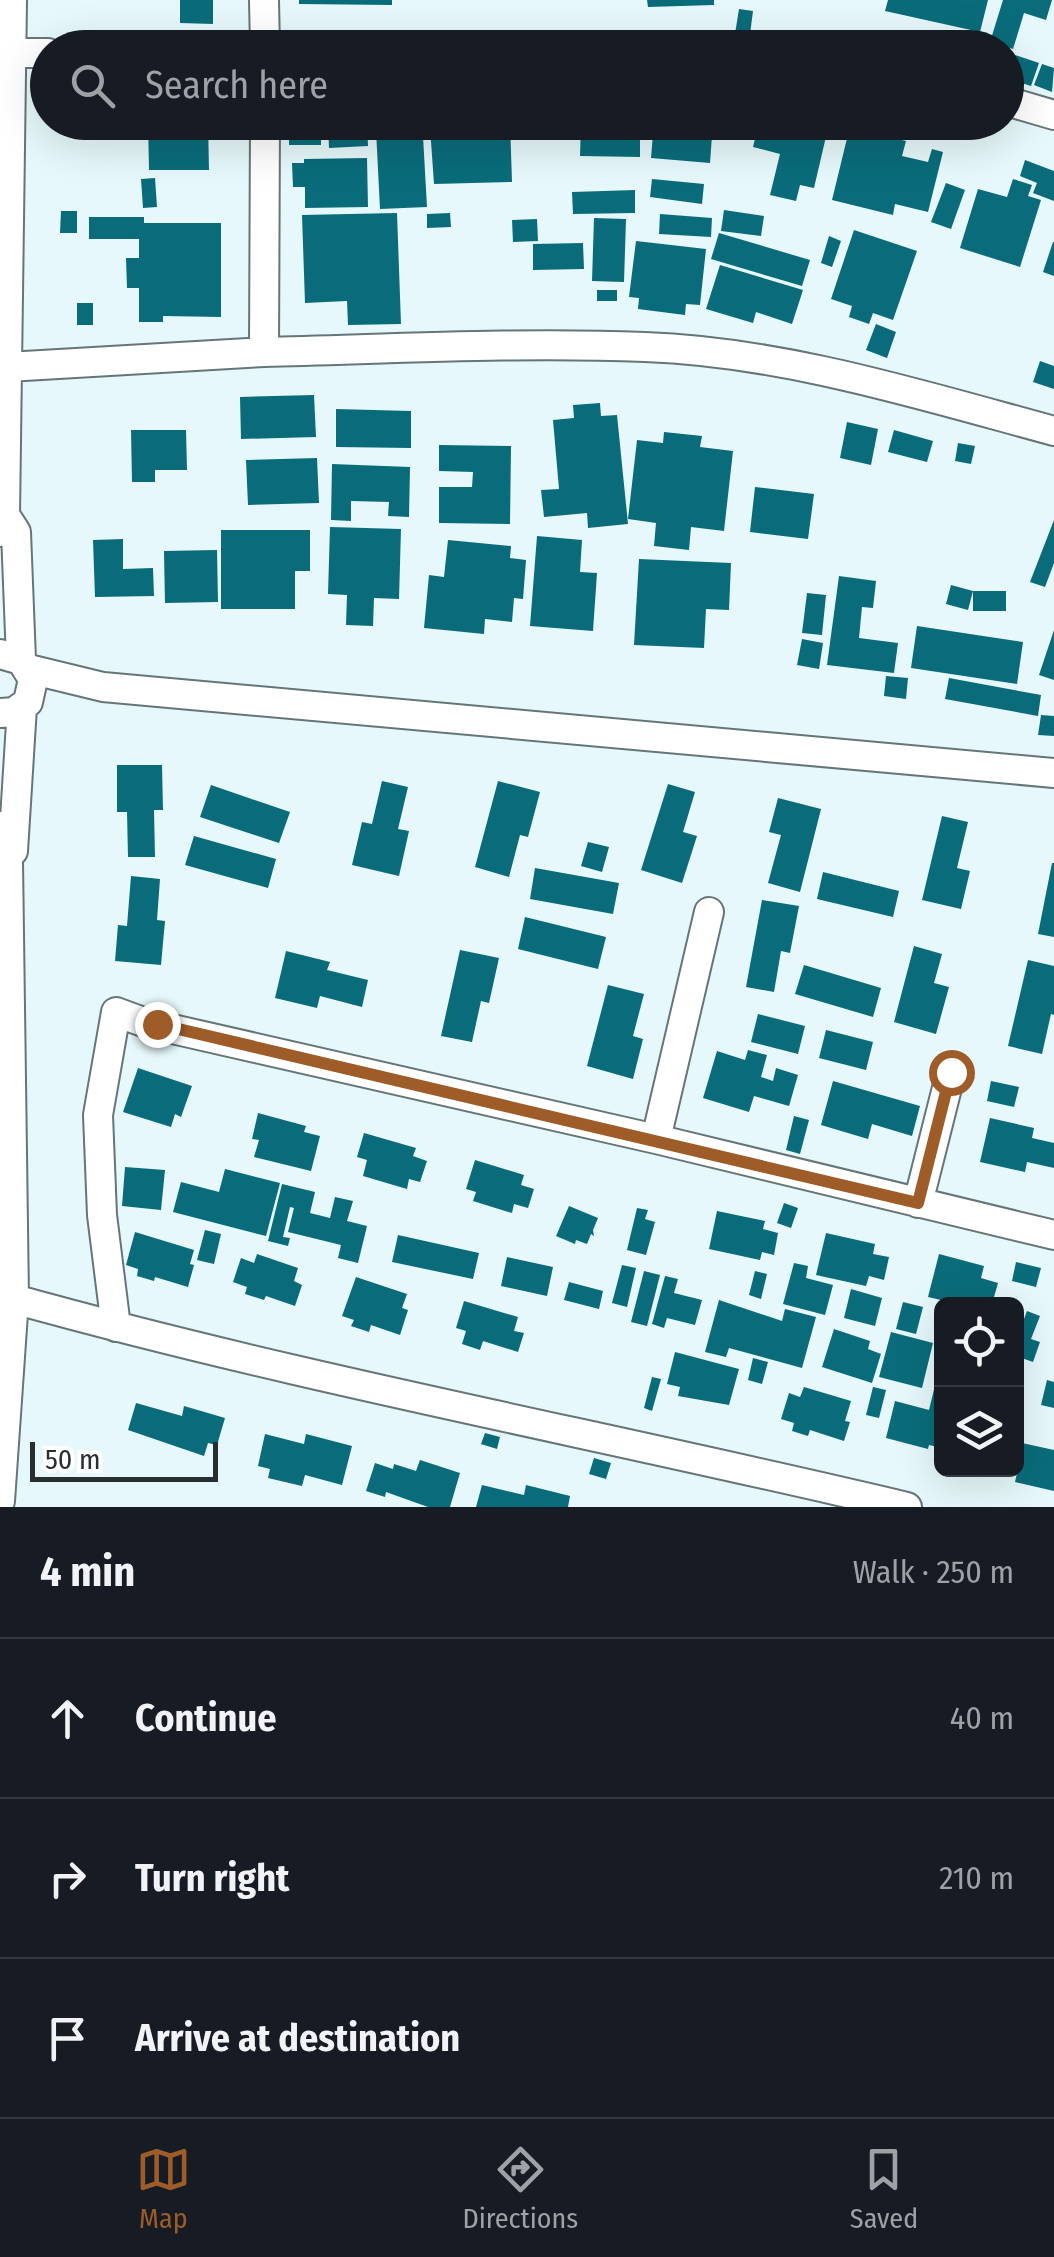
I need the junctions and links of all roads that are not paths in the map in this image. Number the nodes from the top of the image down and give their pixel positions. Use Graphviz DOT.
graph roads {
  1 [pos="12,0"];
  2 [pos="264,0"];
  3 [pos="265,30"];
  4 [pos="11,52"];
  5 [pos="30,53"];
  6 [pos="1024,106"];
  7 [pos="1054,115"];
  8 [pos="5,138"];
  9 [pos="264,140"];
  10 [pos="264,352"];
  11 [pos="7,367"];
  12 [pos="1054,431"];
  13 [pos="3,523"];
  14 [pos="17,661"];
  15 [pos="103,687"];
  16 [pos="17,707"];
  17 [pos="1054,773"];
  18 [pos="0,826"];
  19 [pos="8,862"];
  20 [pos="709,912"];
  21 [pos="951,1072"];
  22 [pos="6,1110"];
  23 [pos="656,1139"];
  24 [pos="918,1203"];
  25 [pos="1054,1235"];
  26 [pos="14,1299"];
  27 [pos="116,1327"];
  28 [pos="0,1501"];
  29 [pos="907,1507"];
  1 -- 4 [label="street"];
  2 -- 3 [label="street"];
  4 -- 5 [label="street"];
  4 -- 8 [label="street"];
  6 -- 7 [label="street"];
  8 -- 11 [label="street"];
  9 -- 10 [label="street"];
  10 -- 11 [label="street"];
  10 -- 12 [label="street"];
  11 -- 13 [label="street"];
  13 -- 14 [label="street"];
  14 -- 15 [label="street"];
  14 -- 16 [label="street"];
  15 -- 16 [label="street"];
  15 -- 17 [label="street"];
  16 -- 19 [label="street"];
  18 -- 19 [label="street"];
  19 -- 22 [label="street"];
  20 -- 23 [label="street"];
  21 -- 24 [label="street"];
  22 -- 26 [label="street"];
  23 -- 24 [label="street"];
  23 -- 27 [label="street"];
  24 -- 25 [label="street"];
  26 -- 27 [label="street"];
  26 -- 28 [label="street"];
  27 -- 29 [label="street"];
}
